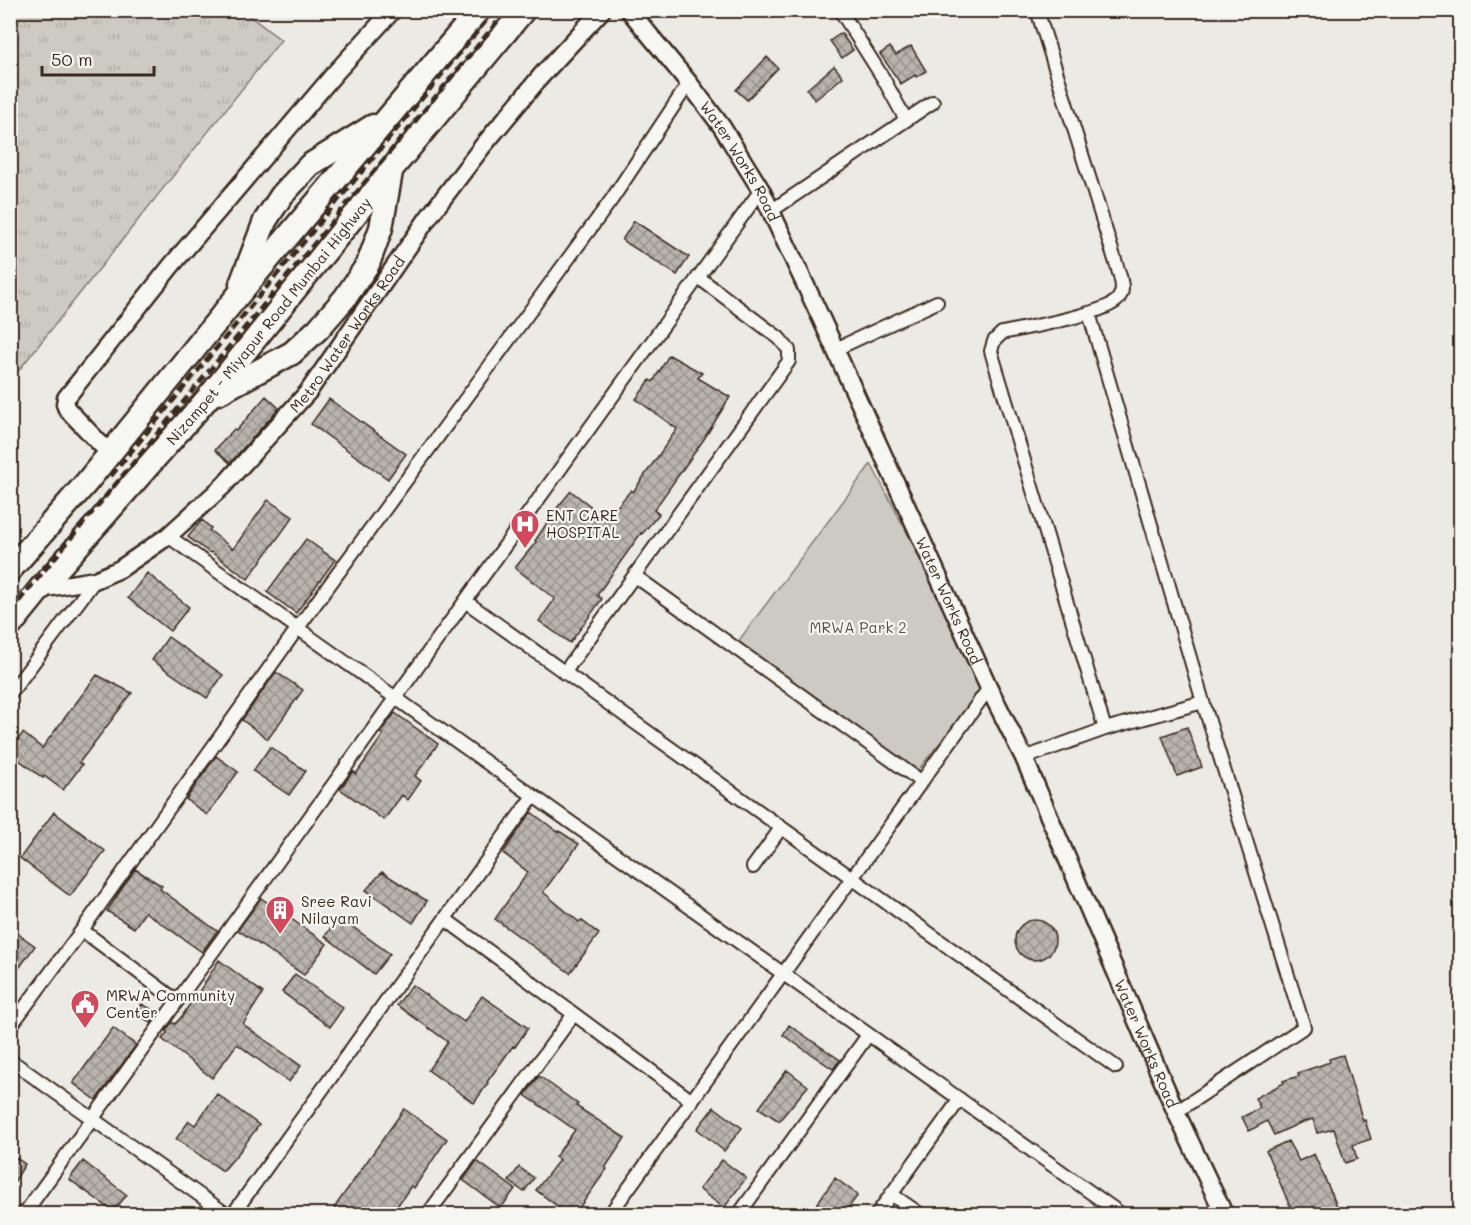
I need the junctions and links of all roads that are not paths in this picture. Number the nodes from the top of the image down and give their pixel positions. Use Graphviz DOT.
graph roads {
  1 [pos="393,10"];
  2 [pos="479,10"];
  3 [pos="602,10"];
  4 [pos="629,10"];
  5 [pos="840,10"];
  6 [pos="1037,10"];
  7 [pos="523,11"];
  8 [pos="689,83"];
  9 [pos="933,102"];
  10 [pos="391,115"];
  11 [pos="906,120"];
  12 [pos="391,170"];
  13 [pos="761,190"];
  14 [pos="771,211"];
  15 [pos="698,277"];
  16 [pos="235,299"];
  17 [pos="937,302"];
  18 [pos="1089,313"];
  19 [pos="836,349"];
  20 [pos="207,399"];
  21 [pos="110,454"];
  22 [pos="168,536"];
  23 [pos="10,570"];
  24 [pos="635,576"];
  25 [pos="95,580"];
  26 [pos="40,589"];
  27 [pos="465,601"];
  28 [pos="10,626"];
  29 [pos="297,628"];
  30 [pos="564,673"];
  31 [pos="989,688"];
  32 [pos="10,694"];
  33 [pos="395,698"];
  34 [pos="1203,702"];
  35 [pos="1105,729"];
  36 [pos="1024,758"];
  37 [pos="922,782"];
  38 [pos="534,796"];
  39 [pos="782,828"];
  40 [pos="753,867"];
  41 [pos="852,878"];
  42 [pos="445,919"];
  43 [pos="82,930"];
  44 [pos="783,974"];
  45 [pos="177,1001"];
  46 [pos="574,1014"];
  47 [pos="10,1027"];
  48 [pos="868,1035"];
  49 [pos="10,1060"];
  50 [pos="1116,1067"];
  51 [pos="960,1100"];
  52 [pos="692,1101"];
  53 [pos="1176,1112"];
  54 [pos="93,1119"];
  55 [pos="891,1194"];
  56 [pos="24,1215"];
  57 [pos="226,1215"];
  58 [pos="233,1215"];
  59 [pos="428,1215"];
  60 [pos="610,1215"];
  61 [pos="739,1215"];
  62 [pos="877,1215"];
  63 [pos="920,1215"];
  64 [pos="1121,1215"];
  65 [pos="1224,1215"];
  1 -- 21 [label="street"];
  2 -- 10 [label="highway"];
  3 -- 22 [label="street, Metro Water Works Road"];
  4 -- 8 [label="street, Water Works Road"];
  5 -- 11 [label="street"];
  6 -- 18 [label="street"];
  7 -- 12 [label="highway, Nizampet - Miyapur Road Mumbai Highway"];
  8 -- 13 [label="street, Water Works Road"];
  8 -- 29 [label="street"];
  9 -- 11 [label="street"];
  10 -- 16 [label="highway"];
  10 -- 16 [label="highway"];
  11 -- 14 [label="street"];
  12 -- 20 [label="highway, Nizampet - Miyapur Road Mumbai Highway"];
  12 -- 20 [label="highway"];
  13 -- 14 [label="street, Water Works Road"];
  13 -- 15 [label="street"];
  14 -- 19 [label="street, Water Works Road"];
  15 -- 24 [label="street"];
  15 -- 27 [label="street"];
  16 -- 21 [label="highway"];
  17 -- 19 [label="street"];
  18 -- 34 [label="street"];
  18 -- 35 [label="street"];
  19 -- 31 [label="street, Water Works Road"];
  20 -- 26 [label="highway, Nizampet - Miyapur Road Mumbai Highway"];
  21 -- 23 [label="highway"];
  22 -- 25 [label="street, Metro Water Works Road"];
  22 -- 29 [label="street"];
  24 -- 30 [label="street"];
  24 -- 37 [label="street"];
  25 -- 26 [label="street, Metro Water Works Road"];
  25 -- 32 [label="street"];
  26 -- 28 [label="highway, Nizampet - Miyapur Road Mumbai Highway"];
  27 -- 30 [label="street"];
  27 -- 33 [label="street"];
  29 -- 33 [label="street"];
  29 -- 43 [label="street"];
  30 -- 39 [label="street"];
  31 -- 36 [label="street, Water Works Road"];
  31 -- 37 [label="street"];
  33 -- 38 [label="street"];
  33 -- 45 [label="street"];
  34 -- 35 [label="street"];
  34 -- 53 [label="street"];
  35 -- 36 [label="street"];
  36 -- 53 [label="street, Water Works Road"];
  37 -- 41 [label="street"];
  38 -- 42 [label="street"];
  38 -- 44 [label="street"];
  39 -- 40 [label="street"];
  39 -- 41 [label="street"];
  41 -- 44 [label="street"];
  41 -- 50 [label="street"];
  42 -- 46 [label="street"];
  42 -- 58 [label="street"];
  43 -- 45 [label="street"];
  43 -- 47 [label="street"];
  44 -- 48 [label="street"];
  44 -- 52 [label="street"];
  45 -- 54 [label="street"];
  46 -- 52 [label="street"];
  46 -- 59 [label="street"];
  48 -- 51 [label="street"];
  48 -- 61 [label="street"];
  49 -- 54 [label="street"];
  51 -- 55 [label="street"];
  51 -- 64 [label="street"];
  52 -- 60 [label="street"];
  53 -- 65 [label="street, Water Works Road"];
  54 -- 56 [label="street"];
  54 -- 57 [label="street"];
  55 -- 62 [label="street"];
  55 -- 63 [label="street"];
}
